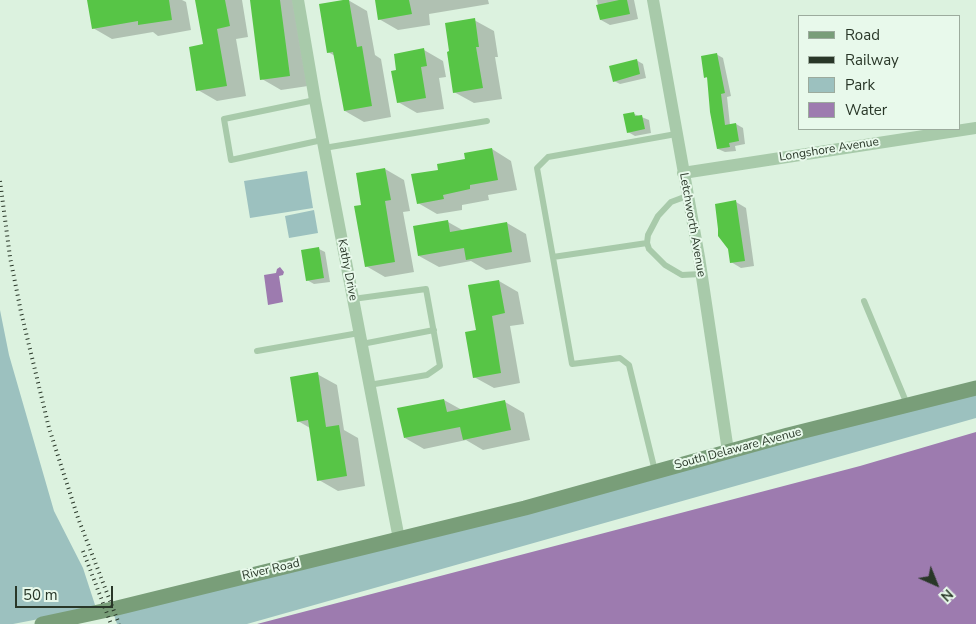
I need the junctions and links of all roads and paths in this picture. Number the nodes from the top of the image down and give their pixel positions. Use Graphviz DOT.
graph roads {
  1 [pos="298,0"];
  2 [pos="653,0"];
  3 [pos="314,100"];
  4 [pos="487,121"];
  5 [pos="976,128"];
  6 [pos="676,134"];
  7 [pos="323,144"];
  8 [pos="683,173"];
  9 [pos="687,196"];
  10 [pos="647,243"];
  11 [pos="553,257"];
  12 [pos="701,274"];
  13 [pos="353,299"];
  14 [pos="864,301"];
  15 [pos="434,330"];
  16 [pos="360,338"];
  17 [pos="258,351"];
  18 [pos="370,385"];
  19 [pos="976,388"];
  20 [pos="908,406"];
  21 [pos="728,452"];
  22 [pos="655,472"];
  23 [pos="500,514"];
  24 [pos="399,539"];
  25 [pos="42,624"];
  1 -- 3 [label="street, Kathy Drive"];
  2 -- 6 [label="street, Letchworth Avenue"];
  3 -- 7 [label="street, Kathy Drive"];
  3 -- 7 [label="lane"];
  4 -- 7 [label="lane"];
  5 -- 8 [label="street, Longshore Avenue"];
  6 -- 8 [label="street, Letchworth Avenue"];
  6 -- 11 [label="lane"];
  7 -- 13 [label="street, Kathy Drive"];
  8 -- 9 [label="street, Letchworth Avenue"];
  9 -- 10 [label="lane"];
  9 -- 12 [label="street, Letchworth Avenue"];
  10 -- 11 [label="lane"];
  10 -- 12 [label="lane"];
  11 -- 22 [label="lane"];
  12 -- 21 [label="street, Letchworth Avenue"];
  13 -- 15 [label="lane"];
  13 -- 16 [label="street, Kathy Drive"];
  14 -- 20 [label="lane"];
  15 -- 16 [label="lane"];
  15 -- 18 [label="lane"];
  16 -- 17 [label="lane"];
  16 -- 18 [label="street, Kathy Drive"];
  18 -- 24 [label="street, Kathy Drive"];
  19 -- 20 [label="main road, South Delaware Avenue"];
  20 -- 21 [label="main road, South Delaware Avenue"];
  21 -- 22 [label="main road, South Delaware Avenue"];
  22 -- 23 [label="main road, South Delaware Avenue"];
  23 -- 24 [label="main road, River Road"];
  24 -- 25 [label="main road, River Road"];
}
